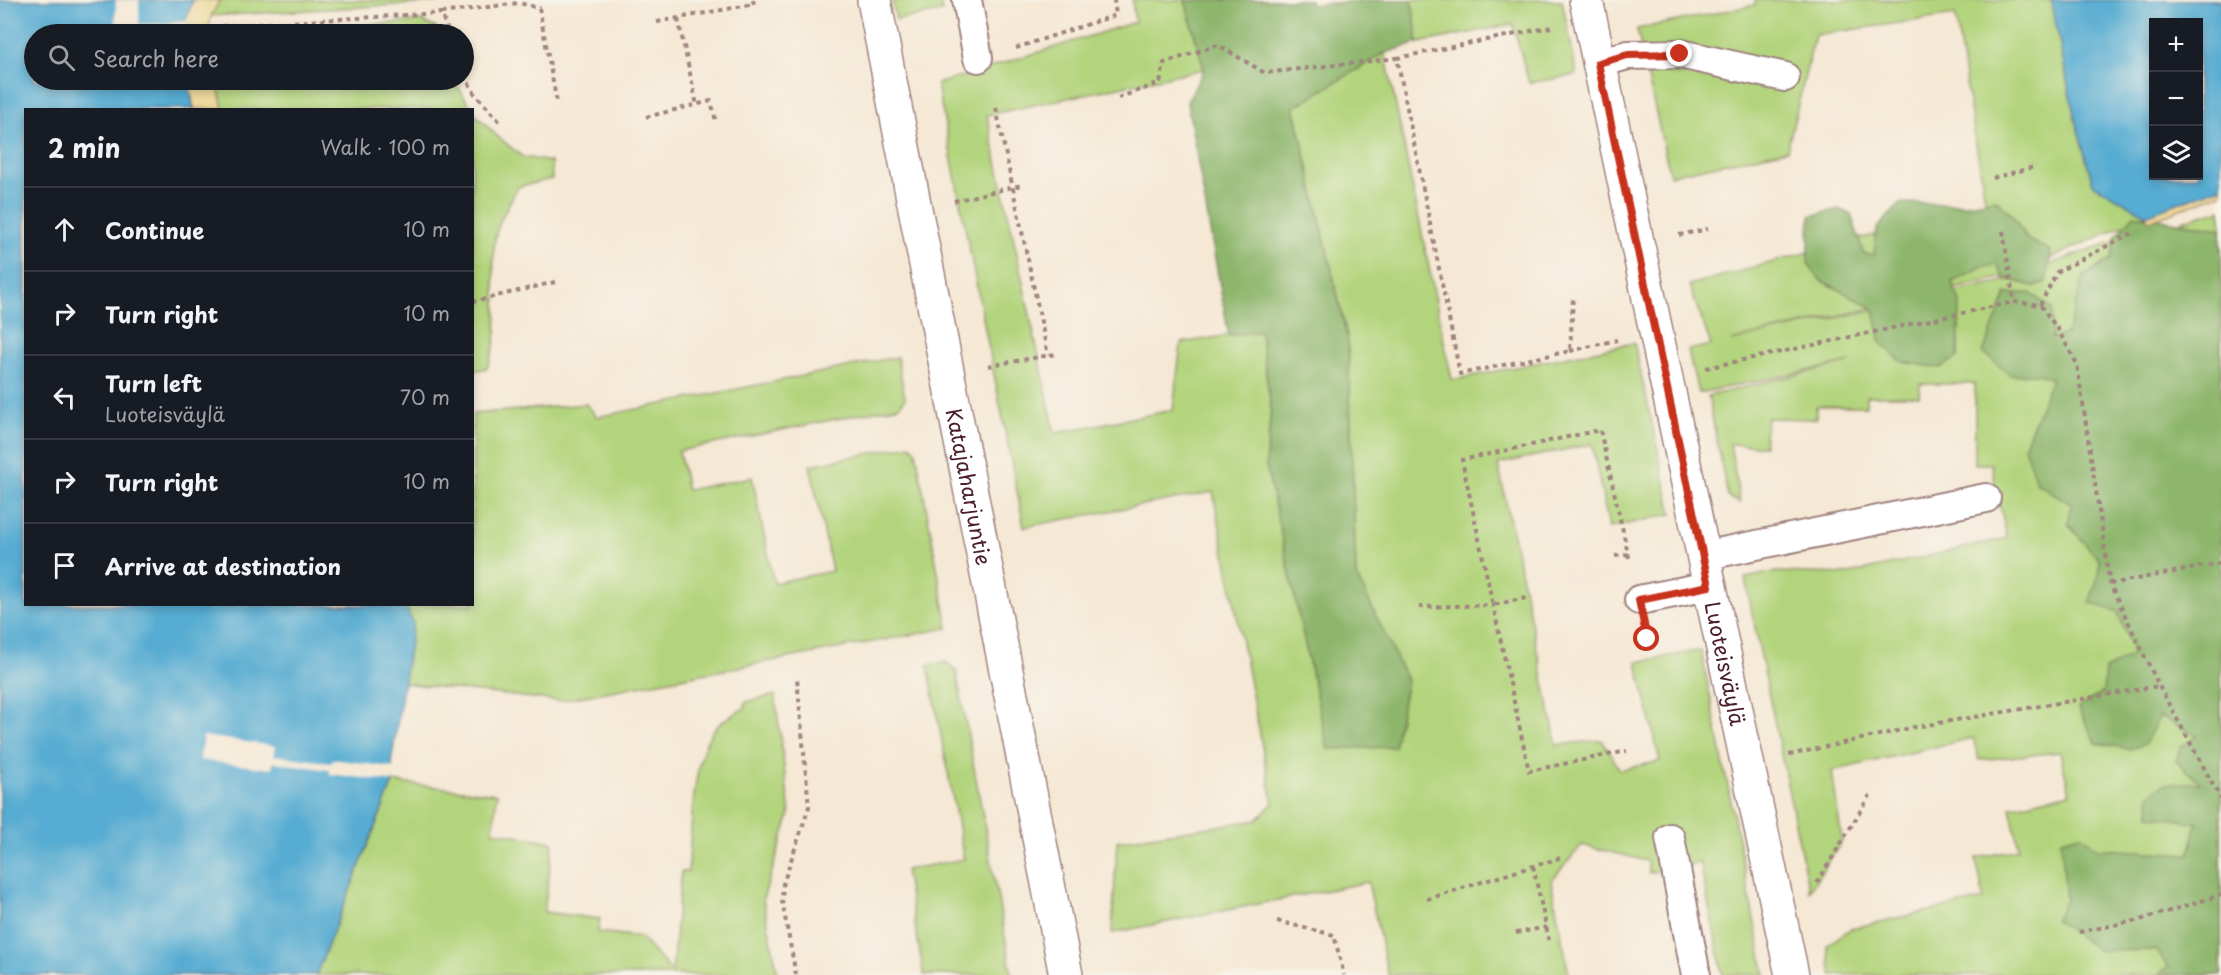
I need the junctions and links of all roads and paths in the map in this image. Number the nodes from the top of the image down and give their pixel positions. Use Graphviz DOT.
graph roads {
  1 [pos="753,0"];
  2 [pos="874,0"];
  3 [pos="967,0"];
  4 [pos="1588,9"];
  5 [pos="441,13"];
  6 [pos="678,19"];
  7 [pos="657,22"];
  8 [pos="256,24"];
  9 [pos="445,24"];
  10 [pos="978,58"];
  11 [pos="1397,58"];
  12 [pos="1598,63"];
  13 [pos="1785,77"];
  14 [pos="473,90"];
  15 [pos="1118,98"];
  16 [pos="557,103"];
  17 [pos="697,105"];
  18 [pos="996,108"];
  19 [pos="646,117"];
  20 [pos="716,121"];
  21 [pos="500,122"];
  22 [pos="2034,167"];
  23 [pos="1993,178"];
  24 [pos="1021,185"];
  25 [pos="1013,187"];
  26 [pos="915,209"];
  27 [pos="2003,231"];
  28 [pos="2134,232"];
  29 [pos="555,282"];
  30 [pos="1573,298"];
  31 [pos="474,302"];
  32 [pos="2014,302"];
  33 [pos="2040,305"];
  34 [pos="1056,354"];
  35 [pos="1048,355"];
  36 [pos="1700,369"];
  37 [pos="948,372"];
  38 [pos="1986,498"];
  39 [pos="1629,554"];
  40 [pos="1615,556"];
  41 [pos="2221,563"];
  42 [pos="1706,571"];
  43 [pos="2110,584"];
  44 [pos="1526,598"];
  45 [pos="1639,600"];
  46 [pos="1493,605"];
  47 [pos="1419,607"];
  48 [pos="797,678"];
  49 [pos="2159,686"];
  50 [pos="1627,751"];
  51 [pos="1791,754"];
  52 [pos="1870,795"];
  53 [pos="2221,799"];
  54 [pos="1670,838"];
  55 [pos="1560,858"];
  56 [pos="1533,866"];
  57 [pos="2221,895"];
  58 [pos="1427,899"];
  59 [pos="1777,904"];
  60 [pos="1277,921"];
  61 [pos="1546,927"];
  62 [pos="2079,932"];
  63 [pos="1516,933"];
  64 [pos="1549,940"];
  65 [pos="796,975"];
  66 [pos="1066,975"];
  67 [pos="1344,975"];
  68 [pos="1696,975"];
  69 [pos="1792,975"];
  1 -- 6 [label="path"];
  2 -- 26 [label="street, Katajaharjuntie"];
  3 -- 10 [label="lane"];
  4 -- 11 [label="path"];
  4 -- 12 [label="street, Luoteisväylä"];
  5 -- 8 [label="path"];
  5 -- 9 [label="path"];
  5 -- 16 [label="path"];
  6 -- 7 [label="path"];
  6 -- 17 [label="path"];
  11 -- 15 [label="path"];
  11 -- 30 [label="path"];
  12 -- 13 [label="lane"];
  12 -- 42 [label="street, Luoteisväylä"];
  14 -- 21 [label="path"];
  17 -- 19 [label="path"];
  17 -- 20 [label="path"];
  18 -- 25 [label="path"];
  22 -- 23 [label="path"];
  24 -- 25 [label="path"];
  25 -- 26 [label="path"];
  25 -- 35 [label="path"];
  26 -- 37 [label="street, Katajaharjuntie"];
  27 -- 32 [label="path"];
  28 -- 33 [label="path"];
  29 -- 31 [label="path"];
  32 -- 33 [label="path"];
  32 -- 36 [label="path"];
  33 -- 43 [label="path"];
  34 -- 35 [label="path"];
  35 -- 37 [label="path"];
  37 -- 66 [label="street, Katajaharjuntie"];
  38 -- 42 [label="lane"];
  39 -- 40 [label="path"];
  39 -- 45 [label="path"];
  39 -- 46 [label="path"];
  41 -- 43 [label="path"];
  42 -- 45 [label="lane"];
  42 -- 59 [label="street, Luoteisväylä"];
  43 -- 49 [label="path"];
  44 -- 46 [label="path"];
  46 -- 47 [label="path"];
  46 -- 50 [label="path"];
  48 -- 65 [label="path"];
  49 -- 51 [label="path"];
  49 -- 53 [label="path"];
  52 -- 59 [label="path"];
  54 -- 68 [label="lane"];
  55 -- 56 [label="path"];
  56 -- 58 [label="path"];
  56 -- 61 [label="path"];
  57 -- 62 [label="path"];
  59 -- 69 [label="street, Luoteisväylä"];
  60 -- 67 [label="path"];
  61 -- 63 [label="path"];
  61 -- 64 [label="path"];
}
